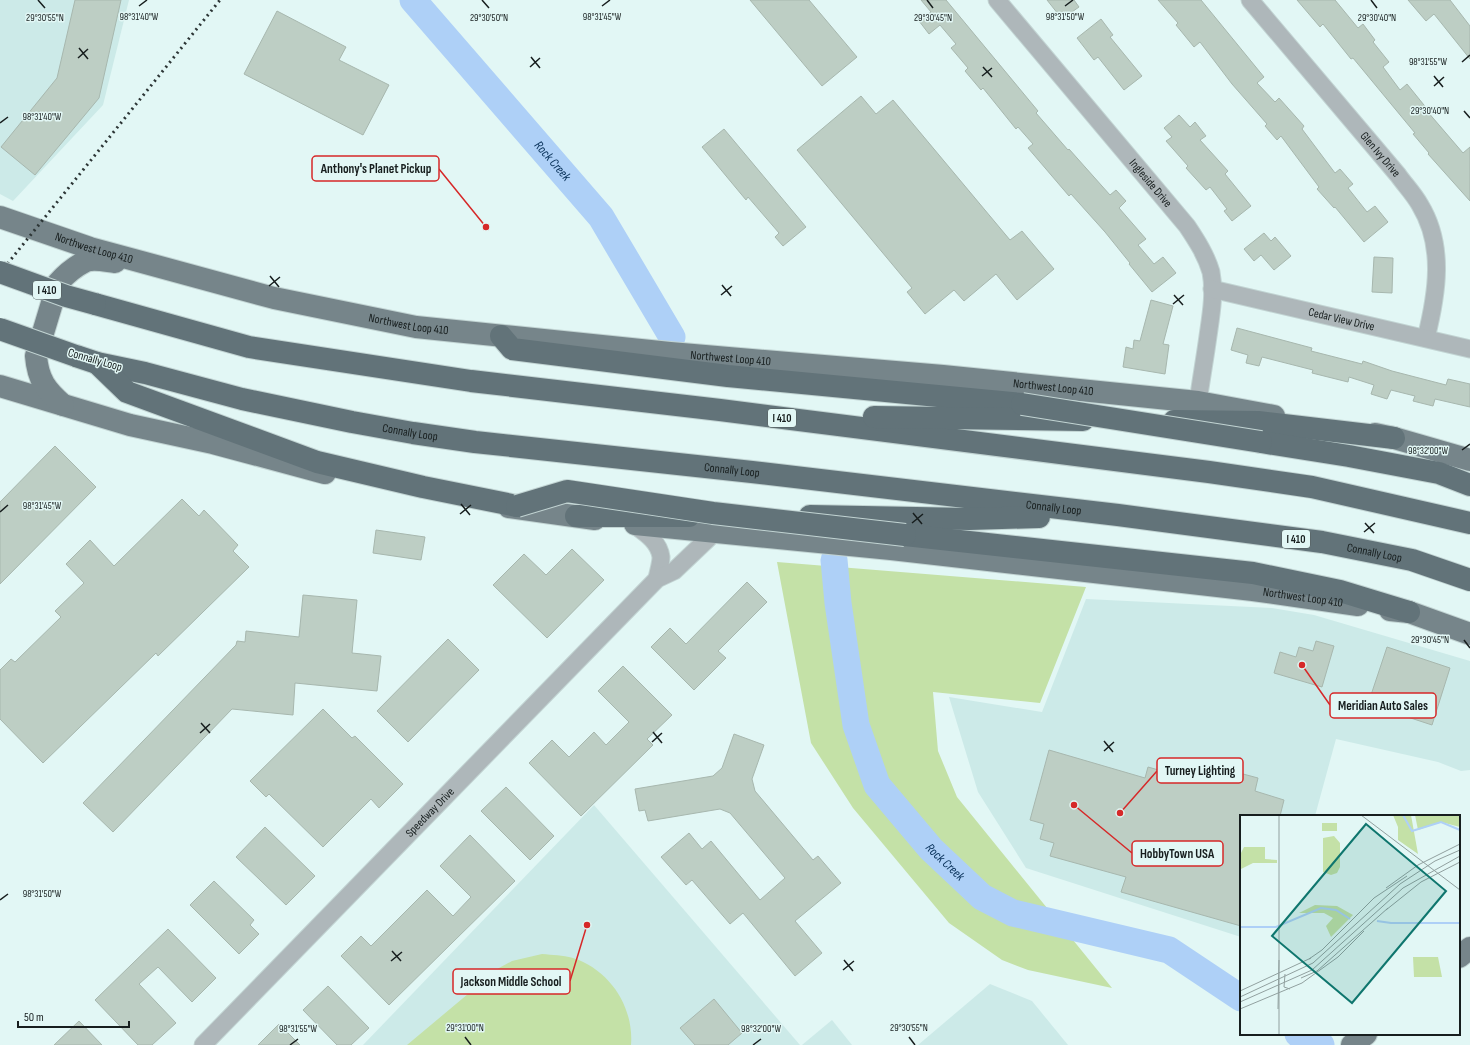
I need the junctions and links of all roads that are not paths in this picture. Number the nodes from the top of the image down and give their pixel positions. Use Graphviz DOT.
graph roads {
  1 [pos="997,0"];
  2 [pos="1250,0"];
  3 [pos="0,217"];
  4 [pos="154,266"];
  5 [pos="0,272"];
  6 [pos="1212,289"];
  7 [pos="0,329"];
  8 [pos="501,336"];
  9 [pos="1426,338"];
  10 [pos="1470,348"];
  11 [pos="97,363"];
  12 [pos="0,386"];
  13 [pos="1198,402"];
  14 [pos="63,405"];
  15 [pos="763,415"];
  16 [pos="1394,438"];
  17 [pos="1470,460"];
  18 [pos="1470,485"];
  19 [pos="1118,515"];
  20 [pos="576,516"];
  21 [pos="1470,523"];
  22 [pos="633,524"];
  23 [pos="715,532"];
  24 [pos="657,579"];
  25 [pos="1470,580"];
  26 [pos="1408,612"];
  27 [pos="1470,634"];
  28 [pos="1470,948"];
  29 [pos="1460,956"];
  30 [pos="1365,1035"];
  31 [pos="203,1045"];
  32 [pos="1352,1045"];
  1 -- 6 [label="street, Ingleside Drive"];
  2 -- 9 [label="street, Glen Ivy Drive"];
  3 -- 4 [label="main road, Northwest Loop 410"];
  4 -- 8 [label="main road, Northwest Loop 410"];
  4 -- 14 [label="main road"];
  5 -- 15 [label="highway, I 410, bridge"];
  6 -- 9 [label="street, Cedar View Drive"];
  6 -- 13 [label="street, Ingleside Drive"];
  7 -- 11 [label="highway, Connally Loop / I 410, bridge"];
  8 -- 13 [label="main road, Northwest Loop 410"];
  8 -- 18 [label="highway, bridge"];
  9 -- 10 [label="street, Cedar View Drive"];
  11 -- 19 [label="highway, Connally Loop / I 410"];
  11 -- 26 [label="highway, bridge"];
  12 -- 14 [label="main road, Northwest Loop 410"];
  13 -- 16 [label="main road, Northwest Loop 410"];
  14 -- 20 [label="main road, Northwest Loop 410"];
  15 -- 16 [label="highway"];
  15 -- 21 [label="highway, I 410"];
  16 -- 17 [label="main road, Northwest Loop 410"];
  19 -- 20 [label="highway"];
  19 -- 25 [label="highway, Connally Loop / I 410"];
  20 -- 22 [label="main road, Northwest Loop 410"];
  22 -- 23 [label="main road, Northwest Loop 410"];
  22 -- 24 [label="street"];
  23 -- 24 [label="street, Speedway Drive"];
  23 -- 26 [label="main road, Northwest Loop 410"];
  24 -- 31 [label="street, Speedway Drive"];
  26 -- 27 [label="main road, Northwest Loop 410"];
  28 -- 29 [label="main road"];
  30 -- 32 [label="main road"];
}
